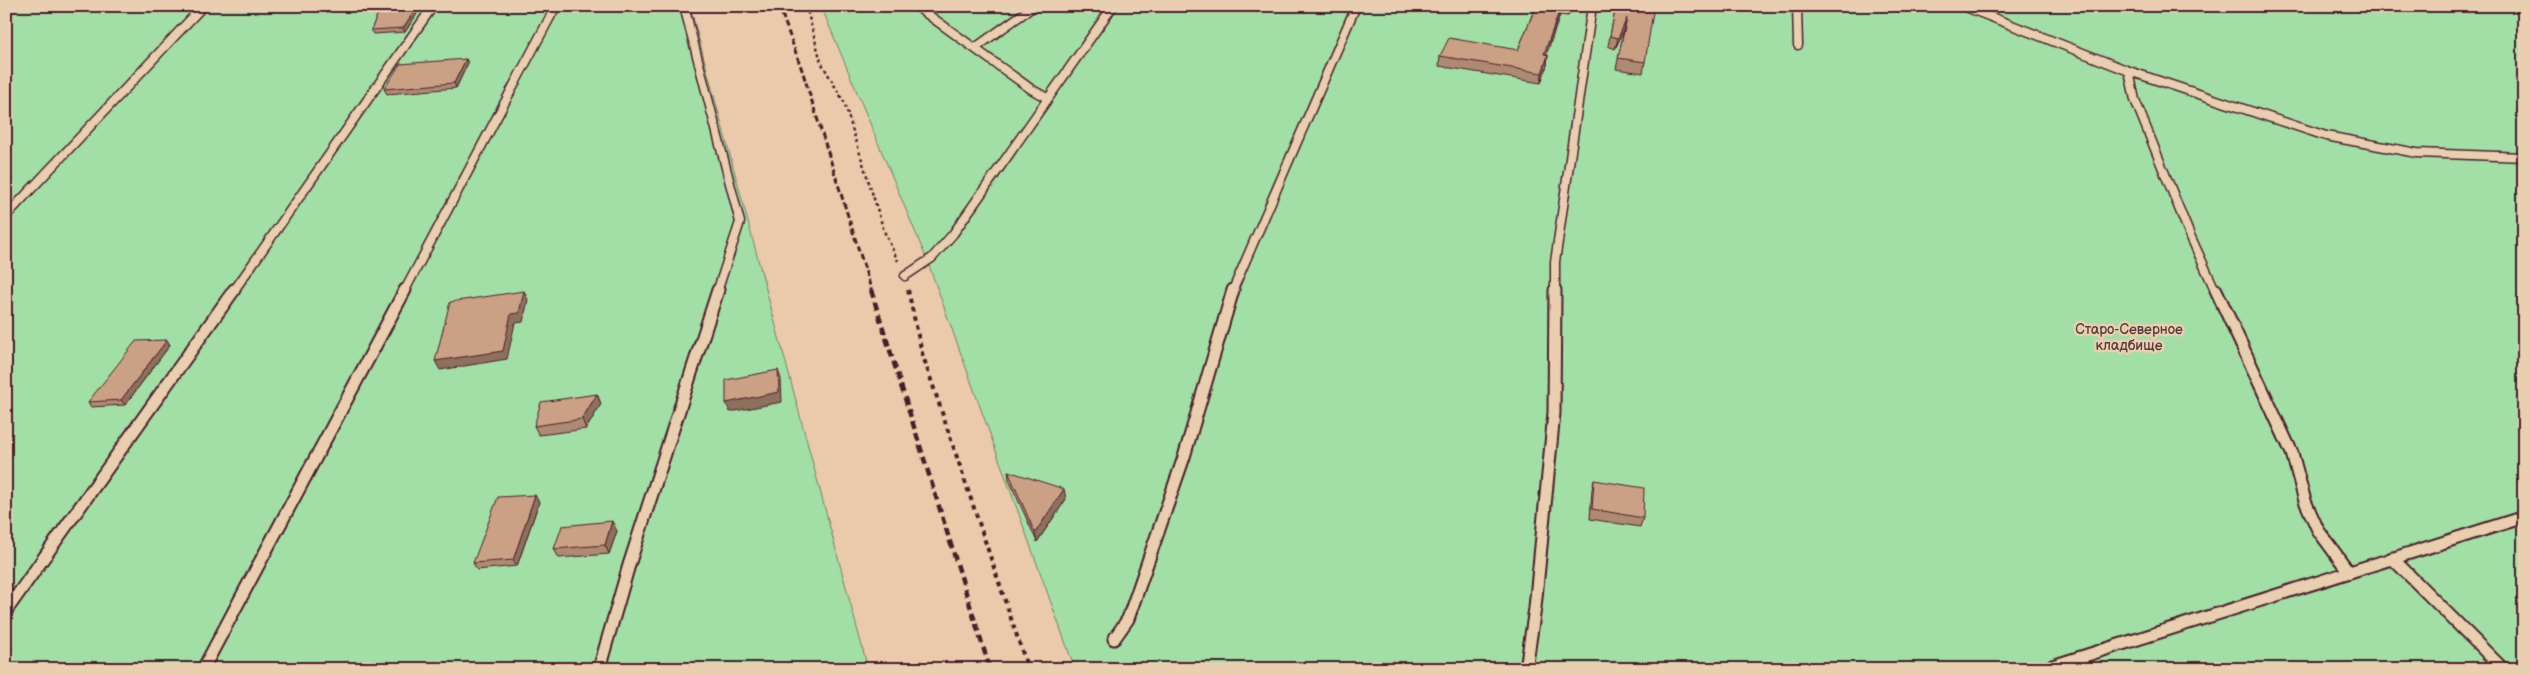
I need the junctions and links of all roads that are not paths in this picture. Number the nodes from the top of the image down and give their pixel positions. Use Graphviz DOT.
graph roads {
  1 [pos="203,6"];
  2 [pos="433,6"];
  3 [pos="556,6"];
  4 [pos="684,6"];
  5 [pos="916,6"];
  6 [pos="1034,6"];
  7 [pos="1113,6"];
  8 [pos="1356,6"];
  9 [pos="1592,6"];
  10 [pos="1798,6"];
  11 [pos="1963,6"];
  12 [pos="1798,44"];
  13 [pos="974,48"];
  14 [pos="2129,71"];
  15 [pos="1047,98"];
  16 [pos="2524,157"];
  17 [pos="6,216"];
  18 [pos="905,276"];
  19 [pos="2524,517"];
  20 [pos="2392,558"];
  21 [pos="2349,572"];
  22 [pos="6,611"];
  23 [pos="1114,639"];
  24 [pos="203,669"];
  25 [pos="599,669"];
  26 [pos="1526,669"];
  27 [pos="2043,669"];
  28 [pos="2503,669"];
  1 -- 17 [label="lane"];
  2 -- 22 [label="lane"];
  3 -- 24 [label="lane"];
  4 -- 25 [label="lane"];
  5 -- 13 [label="lane"];
  6 -- 13 [label="lane"];
  7 -- 15 [label="lane"];
  8 -- 23 [label="lane"];
  9 -- 26 [label="lane"];
  10 -- 12 [label="lane"];
  11 -- 14 [label="lane"];
  13 -- 15 [label="lane"];
  14 -- 16 [label="lane"];
  14 -- 21 [label="lane"];
  15 -- 18 [label="lane"];
  19 -- 20 [label="lane"];
  20 -- 21 [label="lane"];
  20 -- 28 [label="lane"];
  21 -- 27 [label="lane"];
}
